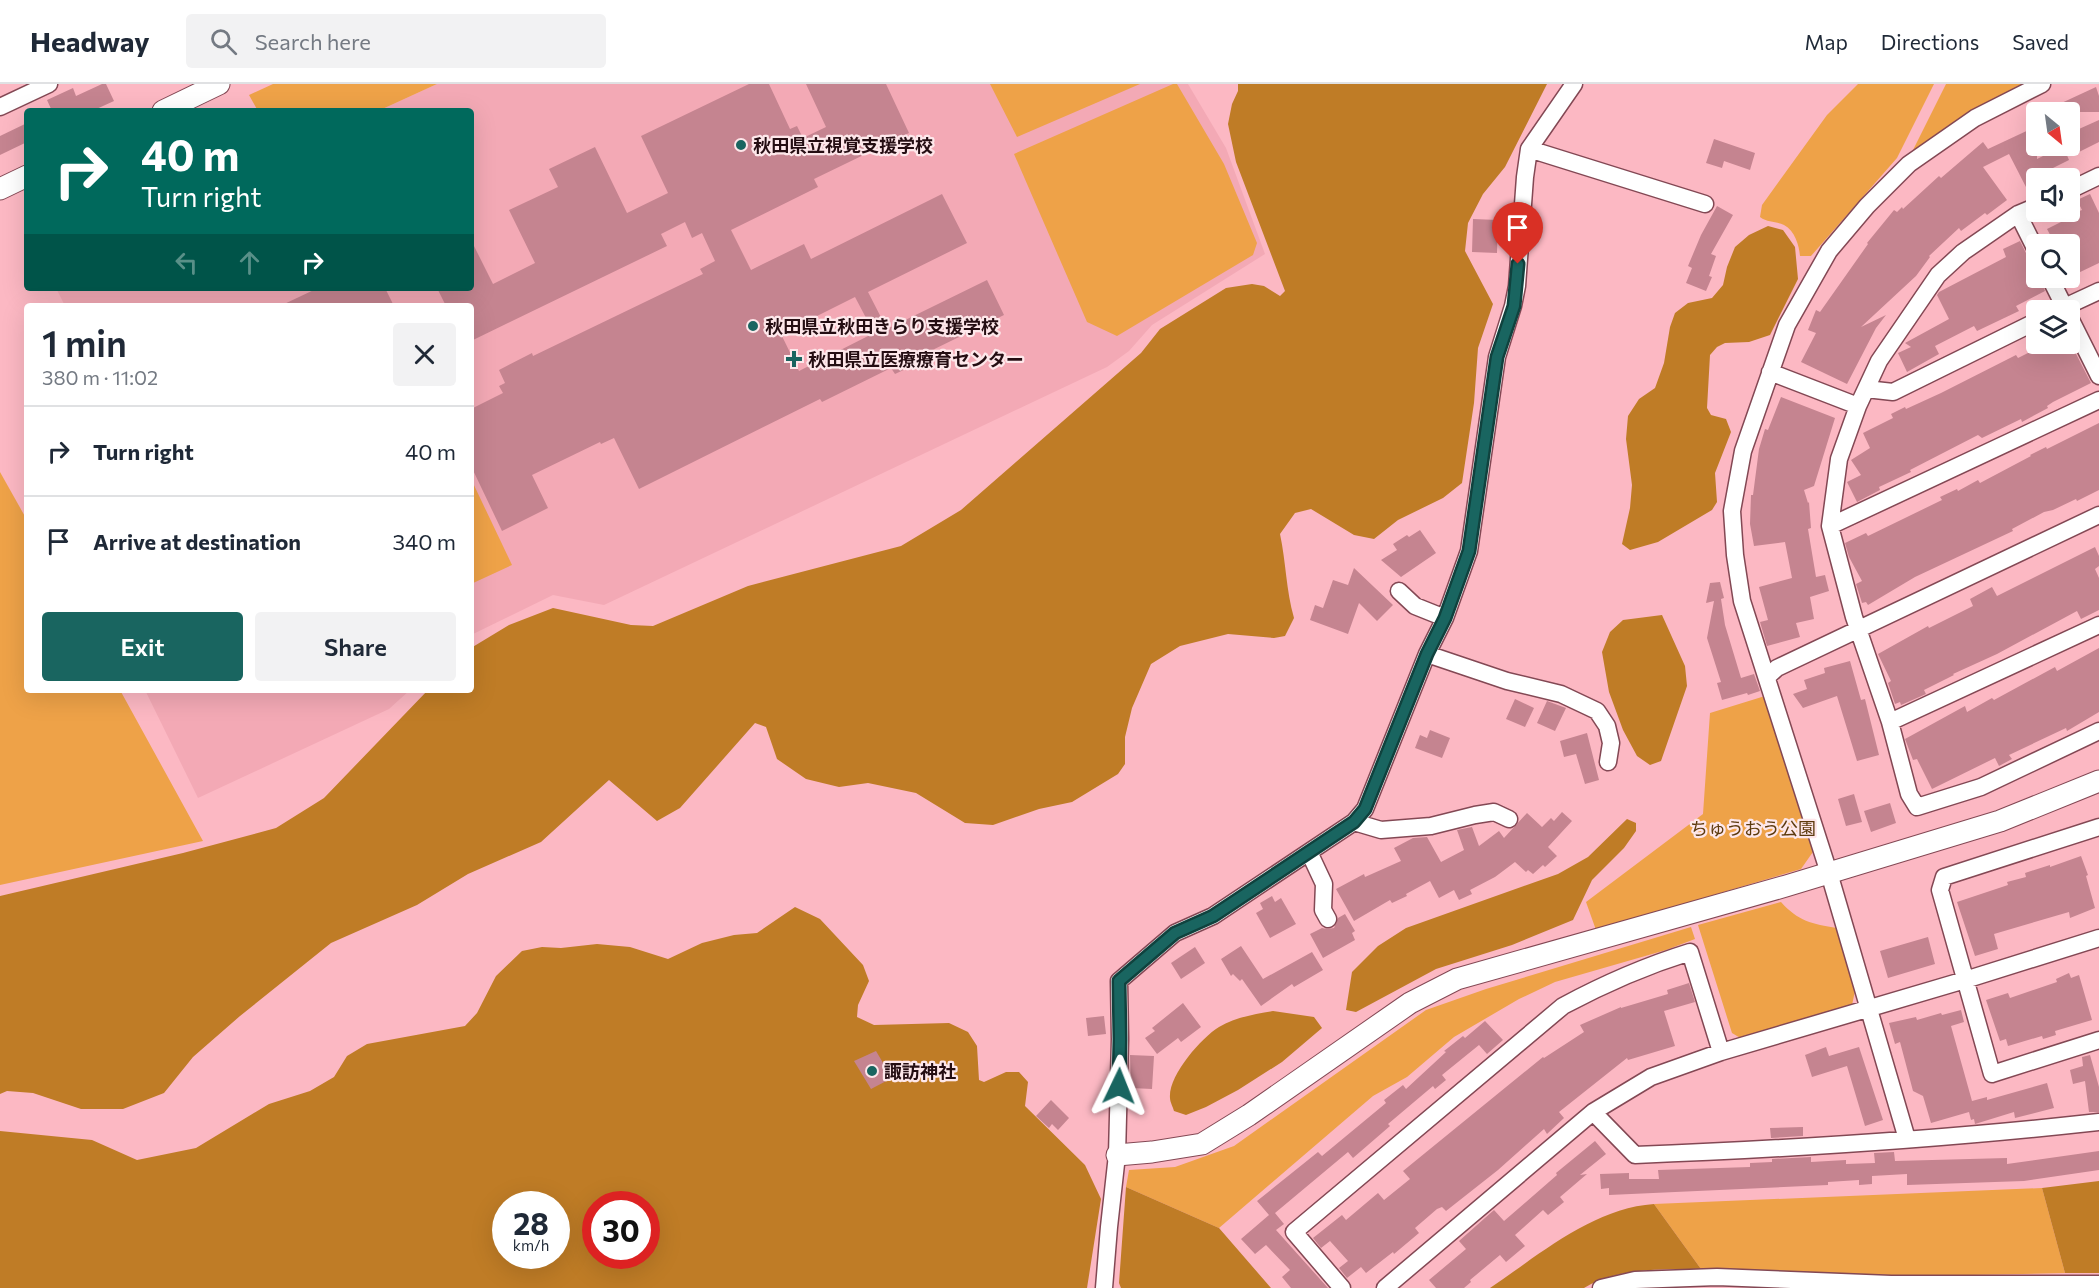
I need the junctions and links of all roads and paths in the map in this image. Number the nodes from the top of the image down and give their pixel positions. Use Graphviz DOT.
graph roads {
  1 [pos="49,84"];
  2 [pos="219,84"];
  3 [pos="1574,84"];
  4 [pos="2042,84"];
  5 [pos="0,107"];
  6 [pos="169,108"];
  7 [pos="1529,149"];
  8 [pos="2099,176"];
  9 [pos="24,177"];
  10 [pos="2080,185"];
  11 [pos="0,189"];
  12 [pos="1705,204"];
  13 [pos="2026,211"];
  14 [pos="2018,214"];
  15 [pos="2028,234"];
  16 [pos="2099,291"];
  17 [pos="2080,303"];
  18 [pos="2026,326"];
  19 [pos="2080,340"];
  20 [pos="1770,372"];
  21 [pos="2099,376"];
  22 [pos="1866,389"];
  23 [pos="2099,400"];
  24 [pos="1858,406"];
  25 [pos="2099,515"];
  26 [pos="1830,526"];
  27 [pos="1399,591"];
  28 [pos="1445,618"];
  29 [pos="2099,625"];
  30 [pos="1858,630"];
  31 [pos="1427,654"];
  32 [pos="1767,677"];
  33 [pos="1890,722"];
  34 [pos="2099,731"];
  35 [pos="1608,762"];
  36 [pos="2099,781"];
  37 [pos="1509,819"];
  38 [pos="1354,822"];
  39 [pos="2099,827"];
  40 [pos="1309,852"];
  41 [pos="1829,873"];
  42 [pos="1328,919"];
  43 [pos="2099,938"];
  44 [pos="1965,980"];
  45 [pos="1868,1009"];
  46 [pos="2099,1040"];
  47 [pos="1721,1052"];
  48 [pos="1593,1112"];
  49 [pos="2099,1122"];
  50 [pos="1906,1139"];
  51 [pos="1117,1155"];
  52 [pos="2099,1284"];
  53 [pos="1104,1288"];
  54 [pos="1342,1288"];
  55 [pos="1385,1288"];
  56 [pos="1601,1288"];
  1 -- 5 [label="street"];
  2 -- 6 [label="street"];
  3 -- 7 [label="street"];
  4 -- 20 [label="street"];
  7 -- 12 [label="street"];
  7 -- 28 [label="street"];
  8 -- 10 [label="street"];
  9 -- 11 [label="street"];
  13 -- 14 [label="street"];
  14 -- 15 [label="street"];
  14 -- 22 [label="street"];
  16 -- 17 [label="street"];
  18 -- 22 [label="street"];
  19 -- 21 [label="street"];
  20 -- 24 [label="street"];
  20 -- 32 [label="street"];
  22 -- 24 [label="street"];
  23 -- 26 [label="street"];
  24 -- 26 [label="street"];
  25 -- 30 [label="street"];
  26 -- 30 [label="street"];
  27 -- 28 [label="street"];
  28 -- 31 [label="street"];
  29 -- 33 [label="street"];
  30 -- 32 [label="street"];
  30 -- 33 [label="street"];
  31 -- 35 [label="street"];
  31 -- 38 [label="street"];
  32 -- 41 [label="street"];
  33 -- 34 [label="street"];
  36 -- 41 [label="street"];
  37 -- 38 [label="street"];
  38 -- 40 [label="street"];
  39 -- 44 [label="street"];
  40 -- 42 [label="street"];
  40 -- 51 [label="street"];
  41 -- 45 [label="street"];
  41 -- 51 [label="street"];
  43 -- 44 [label="street"];
  44 -- 45 [label="street"];
  44 -- 46 [label="street"];
  45 -- 47 [label="street"];
  45 -- 50 [label="street"];
  47 -- 48 [label="street"];
  47 -- 54 [label="street"];
  48 -- 50 [label="street"];
  48 -- 55 [label="street"];
  49 -- 50 [label="street"];
  51 -- 53 [label="street"];
  52 -- 56 [label="street"];
}
